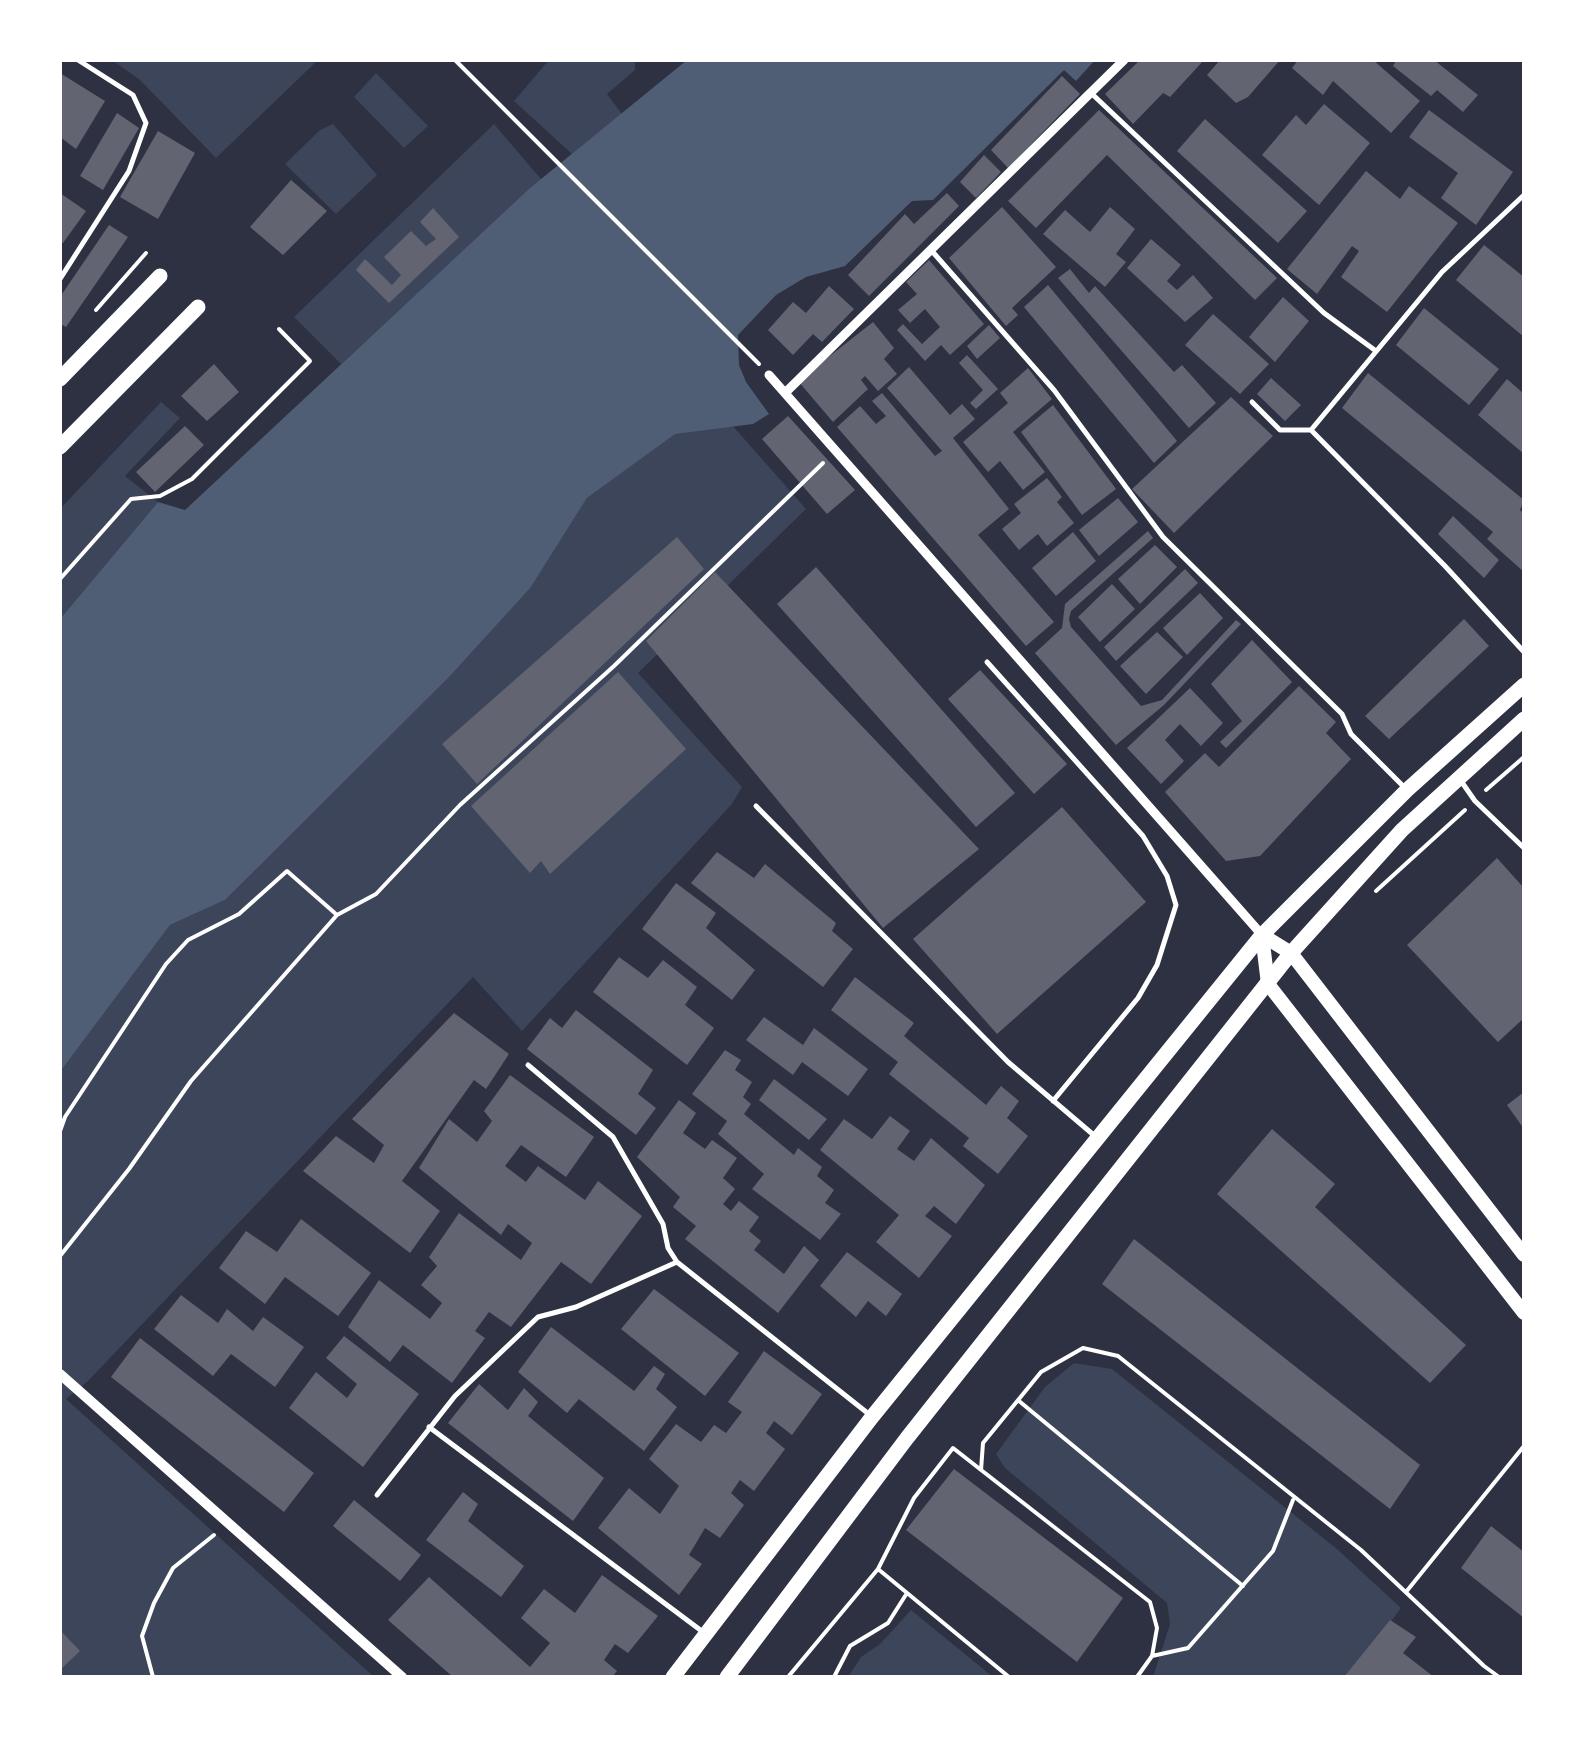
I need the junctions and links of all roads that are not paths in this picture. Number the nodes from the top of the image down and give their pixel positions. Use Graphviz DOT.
graph roads {
  1 [pos="78,60"];
  2 [pos="1124,60"];
  3 [pos="1091,93"];
  4 [pos="1524,195"];
  5 [pos="930,248"];
  6 [pos="160,276"];
  7 [pos="60,280"];
  8 [pos="198,308"];
  9 [pos="1376,352"];
  10 [pos="770,375"];
  11 [pos="60,379"];
  12 [pos="784,393"];
  13 [pos="1252,402"];
  14 [pos="1311,430"];
  15 [pos="60,447"];
  16 [pos="1524,652"];
  17 [pos="987,662"];
  18 [pos="1524,684"];
  19 [pos="1524,719"];
  20 [pos="1459,778"];
  21 [pos="1407,790"];
  22 [pos="756,806"];
  23 [pos="1524,848"];
  24 [pos="1262,935"];
  25 [pos="1291,953"];
  26 [pos="1268,984"];
  27 [pos="528,1064"];
  28 [pos="1054,1102"];
  29 [pos="1098,1139"];
  30 [pos="1524,1255"];
  31 [pos="677,1262"];
  32 [pos="1524,1313"];
  33 [pos="60,1374"];
  34 [pos="872,1417"];
  35 [pos="429,1427"];
  36 [pos="377,1496"];
  37 [pos="706,1633"];
  38 [pos="402,1677"];
  39 [pos="673,1677"];
  40 [pos="728,1677"];
  1 -- 7 [label="lane"];
  2 -- 3 [label="street"];
  3 -- 5 [label="street"];
  3 -- 9 [label="lane"];
  4 -- 9 [label="lane"];
  5 -- 12 [label="street"];
  5 -- 21 [label="lane"];
  6 -- 11 [label="main road"];
  8 -- 15 [label="main road"];
  9 -- 14 [label="lane"];
  10 -- 12 [label="street"];
  12 -- 24 [label="street"];
  13 -- 14 [label="lane"];
  14 -- 16 [label="lane"];
  17 -- 28 [label="lane"];
  18 -- 21 [label="main road"];
  19 -- 20 [label="main road"];
  20 -- 23 [label="lane"];
  20 -- 25 [label="main road"];
  21 -- 24 [label="main road"];
  22 -- 28 [label="lane"];
  24 -- 25 [label="street"];
  24 -- 26 [label="street"];
  24 -- 29 [label="main road"];
  25 -- 26 [label="main road"];
  25 -- 30 [label="street"];
  26 -- 32 [label="street"];
  26 -- 40 [label="main road"];
  27 -- 31 [label="lane"];
  28 -- 29 [label="lane"];
  29 -- 34 [label="main road"];
  31 -- 34 [label="lane"];
  31 -- 35 [label="lane"];
  33 -- 38 [label="street"];
  34 -- 37 [label="main road"];
  35 -- 36 [label="lane"];
  35 -- 37 [label="lane"];
  37 -- 39 [label="main road"];
}
